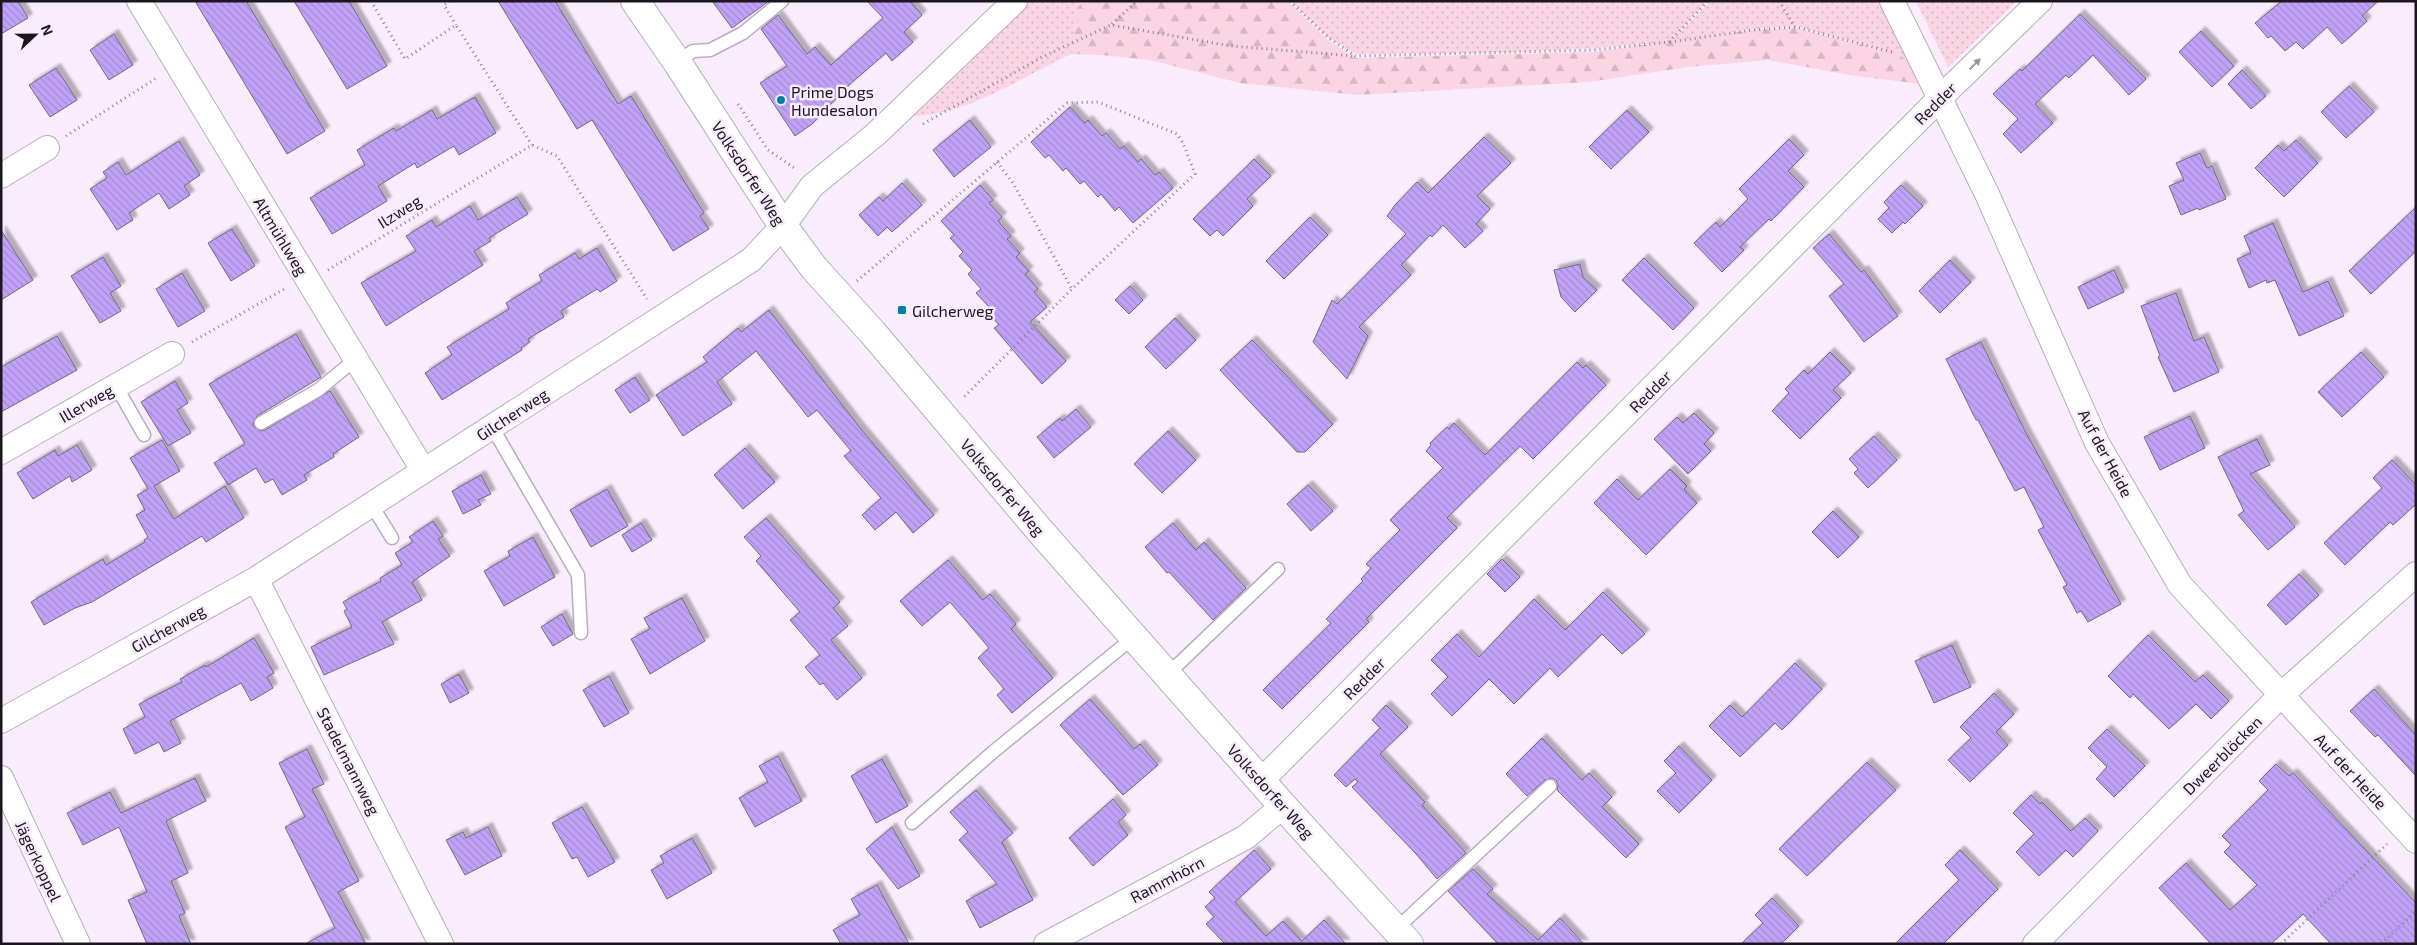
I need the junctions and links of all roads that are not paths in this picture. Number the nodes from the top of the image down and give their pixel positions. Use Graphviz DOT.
graph roads {
  1 [pos="140,1"];
  2 [pos="635,1"];
  3 [pos="782,1"];
  4 [pos="1015,1"];
  5 [pos="1892,1"];
  6 [pos="2040,1"];
  7 [pos="677,62"];
  8 [pos="1940,98"];
  9 [pos="47,148"];
  10 [pos="1,176"];
  11 [pos="783,226"];
  12 [pos="172,354"];
  13 [pos="356,359"];
  14 [pos="116,386"];
  15 [pos="261,422"];
  16 [pos="492,427"];
  17 [pos="144,435"];
  18 [pos="1,452"];
  19 [pos="423,470"];
  20 [pos="371,504"];
  21 [pos="392,538"];
  22 [pos="1278,569"];
  23 [pos="2416,574"];
  24 [pos="256,579"];
  25 [pos="581,634"];
  26 [pos="1134,637"];
  27 [pos="1167,675"];
  28 [pos="2281,695"];
  29 [pos="1,721"];
  30 [pos="1,778"];
  31 [pos="1261,781"];
  32 [pos="1550,786"];
  33 [pos="1282,806"];
  34 [pos="912,823"];
  35 [pos="2410,834"];
  36 [pos="1403,937"];
  37 [pos="78,944"];
  38 [pos="441,944"];
  39 [pos="1046,944"];
  40 [pos="2035,944"];
  1 -- 13 [label="street, Altmühlweg"];
  2 -- 7 [label="street, Volksdorfer Weg"];
  3 -- 7 [label="lane"];
  4 -- 11 [label="street, Gilcherweg"];
  5 -- 8 [label="street, Auf der Heide"];
  8 -- 6 [label="street, Redder, one-way"];
  7 -- 11 [label="street, Volksdorfer Weg"];
  8 -- 28 [label="street, Auf der Heide"];
  8 -- 31 [label="street, Redder"];
  9 -- 10 [label="street"];
  11 -- 16 [label="street, Gilcherweg"];
  11 -- 26 [label="street, Volksdorfer Weg"];
  12 -- 14 [label="street, Illerweg"];
  13 -- 15 [label="lane"];
  13 -- 19 [label="street, Altmühlweg"];
  14 -- 17 [label="lane"];
  14 -- 18 [label="street, Illerweg"];
  16 -- 19 [label="street, Gilcherweg"];
  16 -- 25 [label="lane"];
  19 -- 20 [label="street, Gilcherweg"];
  20 -- 21 [label="lane"];
  20 -- 24 [label="street, Gilcherweg"];
  22 -- 27 [label="lane"];
  23 -- 28 [label="street, Dweerblöcken"];
  24 -- 29 [label="street, Gilcherweg"];
  24 -- 38 [label="street, Stadelmannweg"];
  26 -- 27 [label="street, Volksdorfer Weg"];
  26 -- 34 [label="lane"];
  27 -- 31 [label="street, Volksdorfer Weg"];
  28 -- 35 [label="street, Auf der Heide"];
  28 -- 40 [label="street, Dweerblöcken"];
  30 -- 37 [label="street, Jägerkoppel"];
  31 -- 33 [label="street, Volksdorfer Weg"];
  32 -- 36 [label="lane"];
  33 -- 36 [label="street, Volksdorfer Weg"];
  33 -- 39 [label="street, Rammhörn"];
}
